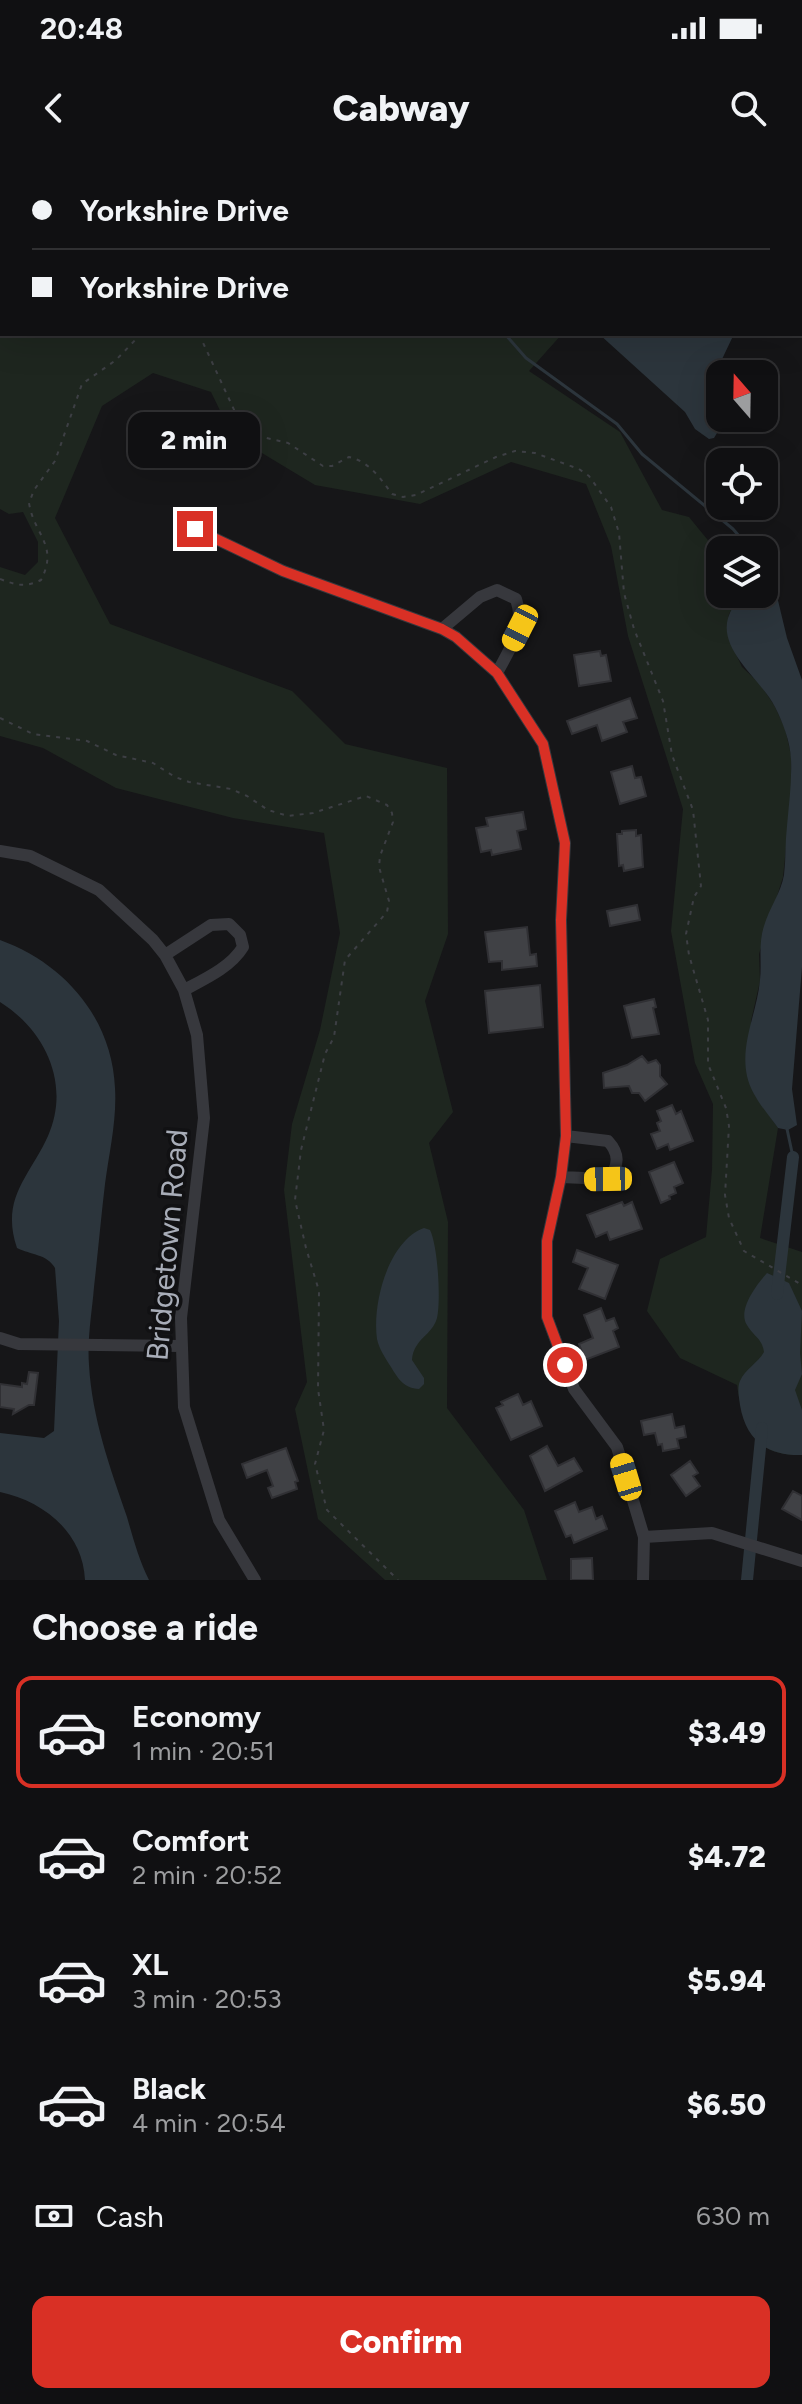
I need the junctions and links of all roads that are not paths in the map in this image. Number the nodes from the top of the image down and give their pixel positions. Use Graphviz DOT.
graph roads {
  1 [pos="195,529"];
  2 [pos="442,629"];
  3 [pos="497,673"];
  4 [pos="0,851"];
  5 [pos="165,955"];
  6 [pos="184,990"];
  7 [pos="566,1136"];
  8 [pos="561,1177"];
  9 [pos="0,1338"];
  10 [pos="180,1346"];
  11 [pos="644,1537"];
  12 [pos="802,1561"];
  13 [pos="255,1580"];
  14 [pos="643,1580"];
  1 -- 2 [label="street"];
  2 -- 3 [label="street"];
  2 -- 3 [label="street"];
  3 -- 7 [label="street"];
  4 -- 5 [label="street, Bridgetown Road"];
  5 -- 6 [label="street, Bridgetown Road"];
  5 -- 6 [label="street"];
  6 -- 10 [label="street, Bridgetown Road"];
  7 -- 8 [label="street"];
  7 -- 8 [label="street"];
  8 -- 11 [label="street"];
  9 -- 10 [label="street"];
  10 -- 13 [label="street, Bridgetown Road"];
  11 -- 12 [label="street"];
  11 -- 14 [label="street"];
}
